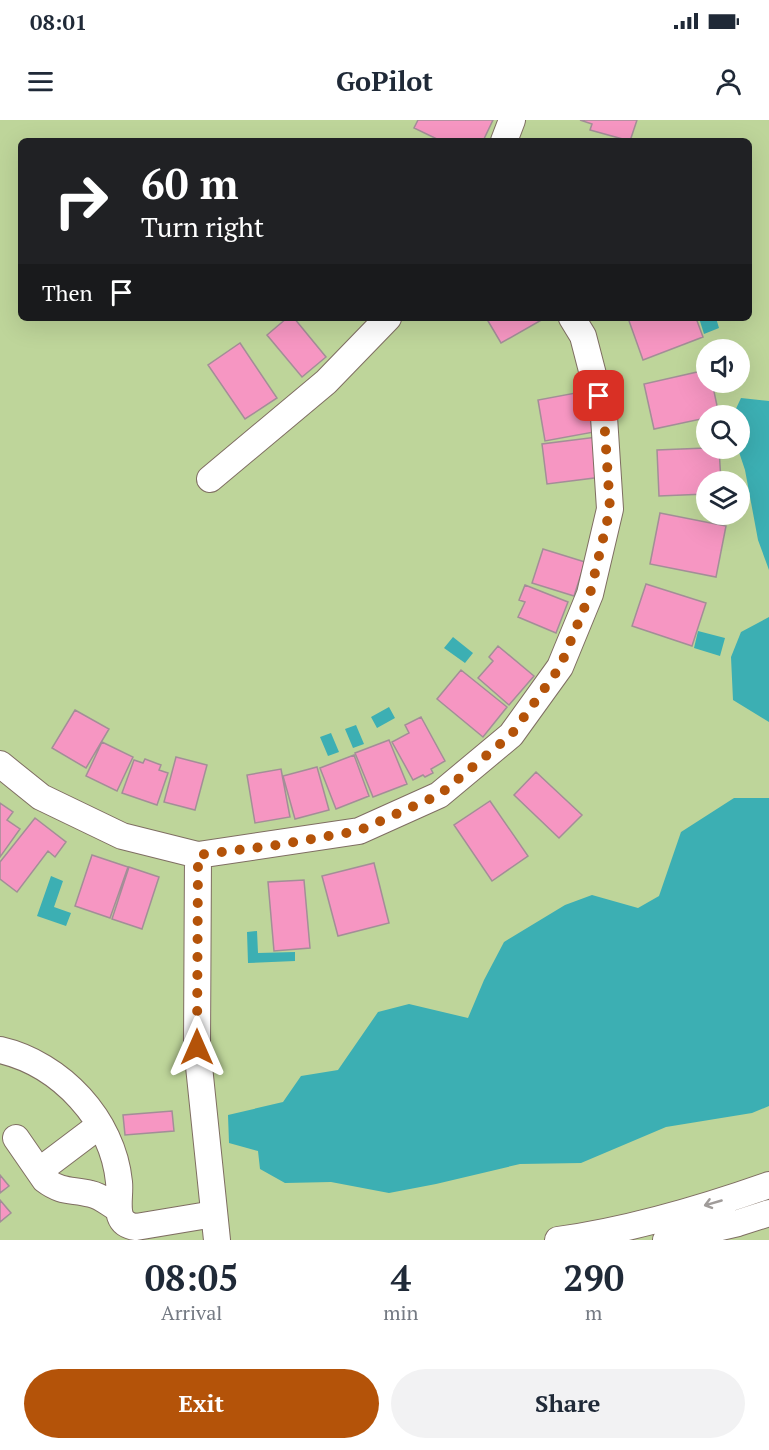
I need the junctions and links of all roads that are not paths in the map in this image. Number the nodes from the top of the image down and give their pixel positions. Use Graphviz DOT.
graph roads {
  1 [pos="512,120"];
  2 [pos="505,138"];
  3 [pos="385,321"];
  4 [pos="574,321"];
  5 [pos="210,479"];
  6 [pos="0,764"];
  7 [pos="198,855"];
  8 [pos="0,1050"];
  9 [pos="100,1125"];
  10 [pos="16,1138"];
  11 [pos="39,1171"];
  12 [pos="769,1185"];
  13 [pos="117,1208"];
  14 [pos="769,1212"];
  15 [pos="214,1214"];
  16 [pos="167,1231"];
  17 [pos="217,1240"];
  18 [pos="558,1240"];
  19 [pos="666,1240"];
  1 -- 2 [label="street"];
  3 -- 5 [label="street"];
  4 -- 7 [label="street"];
  6 -- 7 [label="street"];
  7 -- 15 [label="street"];
  8 -- 9 [label="street"];
  9 -- 11 [label="street"];
  9 -- 13 [label="street"];
  10 -- 11 [label="street"];
  11 -- 13 [label="street"];
  12 -- 18 [label="street, one-way"];
  13 -- 16 [label="street"];
  14 -- 19 [label="street"];
  15 -- 16 [label="street"];
  15 -- 17 [label="street"];
}
